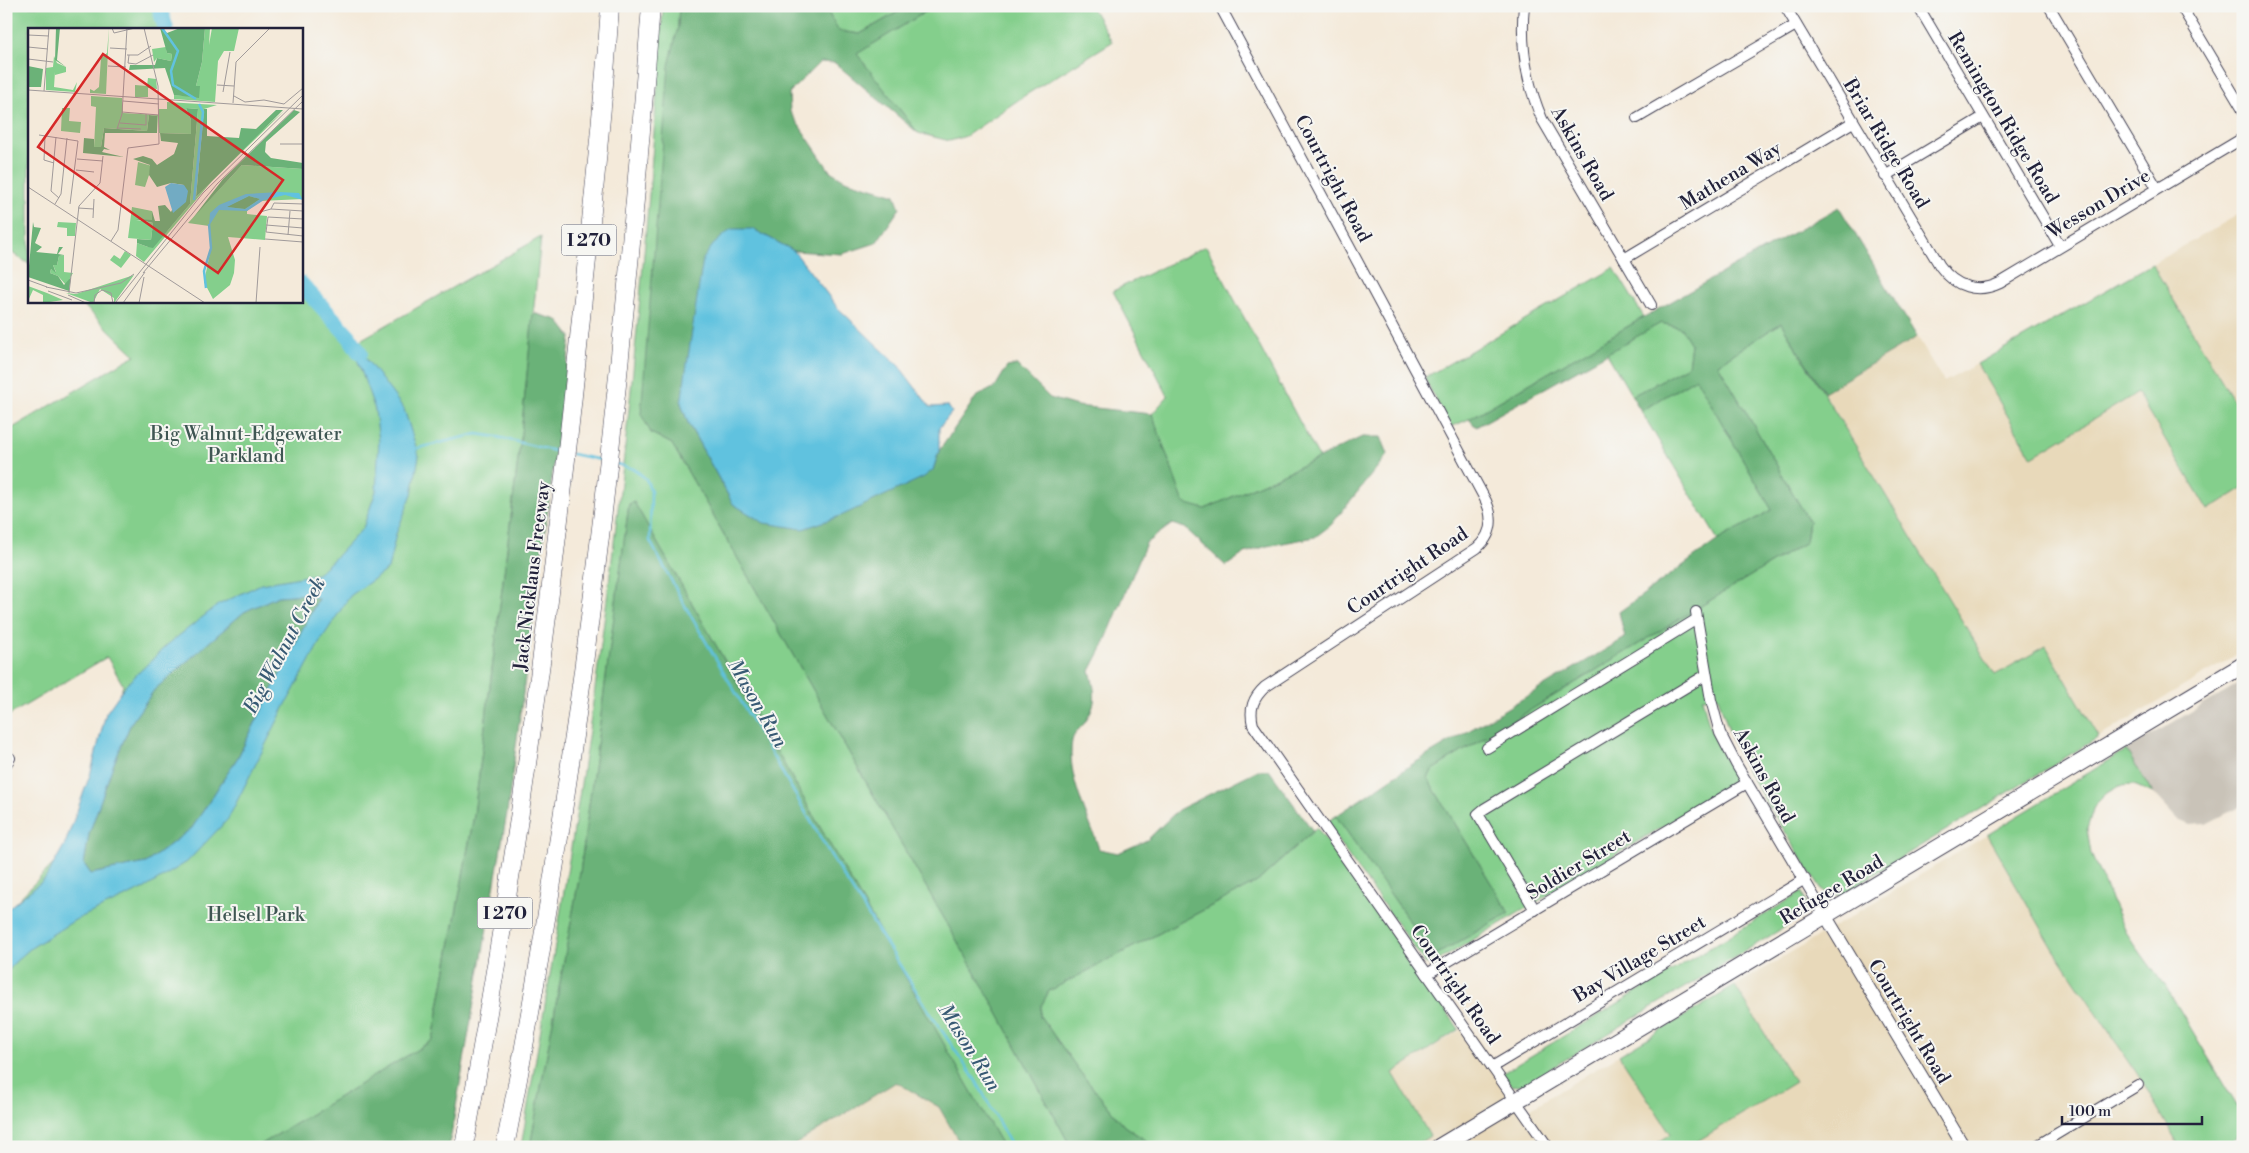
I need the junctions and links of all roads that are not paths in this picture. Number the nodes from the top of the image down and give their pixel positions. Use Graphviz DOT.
graph roads {
  1 [pos="608,6"];
  2 [pos="651,6"];
  3 [pos="1220,6"];
  4 [pos="1524,6"];
  5 [pos="1785,6"];
  6 [pos="1918,6"];
  7 [pos="2050,6"];
  8 [pos="2181,6"];
  9 [pos="1796,25"];
  10 [pos="2243,110"];
  11 [pos="1983,117"];
  12 [pos="1637,118"];
  13 [pos="1854,122"];
  14 [pos="2243,138"];
  15 [pos="1885,176"];
  16 [pos="2157,188"];
  17 [pos="2060,246"];
  18 [pos="1624,259"];
  19 [pos="1969,288"];
  20 [pos="1651,305"];
  21 [pos="2243,665"];
  22 [pos="1706,675"];
  23 [pos="1487,748"];
  24 [pos="1747,783"];
  25 [pos="1804,879"];
  26 [pos="1535,910"];
  27 [pos="1825,915"];
  28 [pos="1426,974"];
  29 [pos="1492,1067"];
  30 [pos="2138,1085"];
  31 [pos="1515,1101"];
  32 [pos="464,1147"];
  33 [pos="505,1147"];
  34 [pos="1439,1147"];
  35 [pos="1548,1147"];
  36 [pos="1964,1147"];
  37 [pos="2035,1147"];
  1 -- 32 [label="highway, Jack Nicklaus Freeway / I 270"];
  2 -- 33 [label="highway, I 270"];
  3 -- 28 [label="street, Courtright Road"];
  4 -- 18 [label="street, Askins Road"];
  5 -- 9 [label="street, Briar Ridge Road"];
  6 -- 11 [label="street, Remington Ridge Road"];
  7 -- 16 [label="street"];
  8 -- 10 [label="street"];
  9 -- 12 [label="street"];
  9 -- 13 [label="street, Briar Ridge Road"];
  11 -- 15 [label="street"];
  11 -- 17 [label="street, Remington Ridge Road"];
  13 -- 15 [label="street, Briar Ridge Road"];
  13 -- 18 [label="street, Mathena Way"];
  14 -- 16 [label="street, Wesson Drive"];
  15 -- 19 [label="street, Briar Ridge Road"];
  16 -- 17 [label="street, Wesson Drive"];
  17 -- 19 [label="street, Wesson Drive"];
  18 -- 20 [label="street, Askins Road"];
  21 -- 27 [label="main road, Refugee Road"];
  22 -- 23 [label="street, Askins Road"];
  22 -- 24 [label="street, Askins Road"];
  22 -- 26 [label="street"];
  24 -- 25 [label="street, Askins Road"];
  24 -- 26 [label="street, Soldier Street"];
  25 -- 27 [label="street, Askins Road"];
  25 -- 29 [label="street, Bay Village Street"];
  26 -- 28 [label="street, Soldier Street"];
  27 -- 31 [label="main road, Refugee Road"];
  27 -- 36 [label="street, Courtright Road"];
  28 -- 29 [label="street, Courtright Road"];
  29 -- 31 [label="street, Courtright Road"];
  30 -- 37 [label="street"];
  31 -- 34 [label="main road, Refugee Road"];
  31 -- 35 [label="street, Courtright Road"];
}
